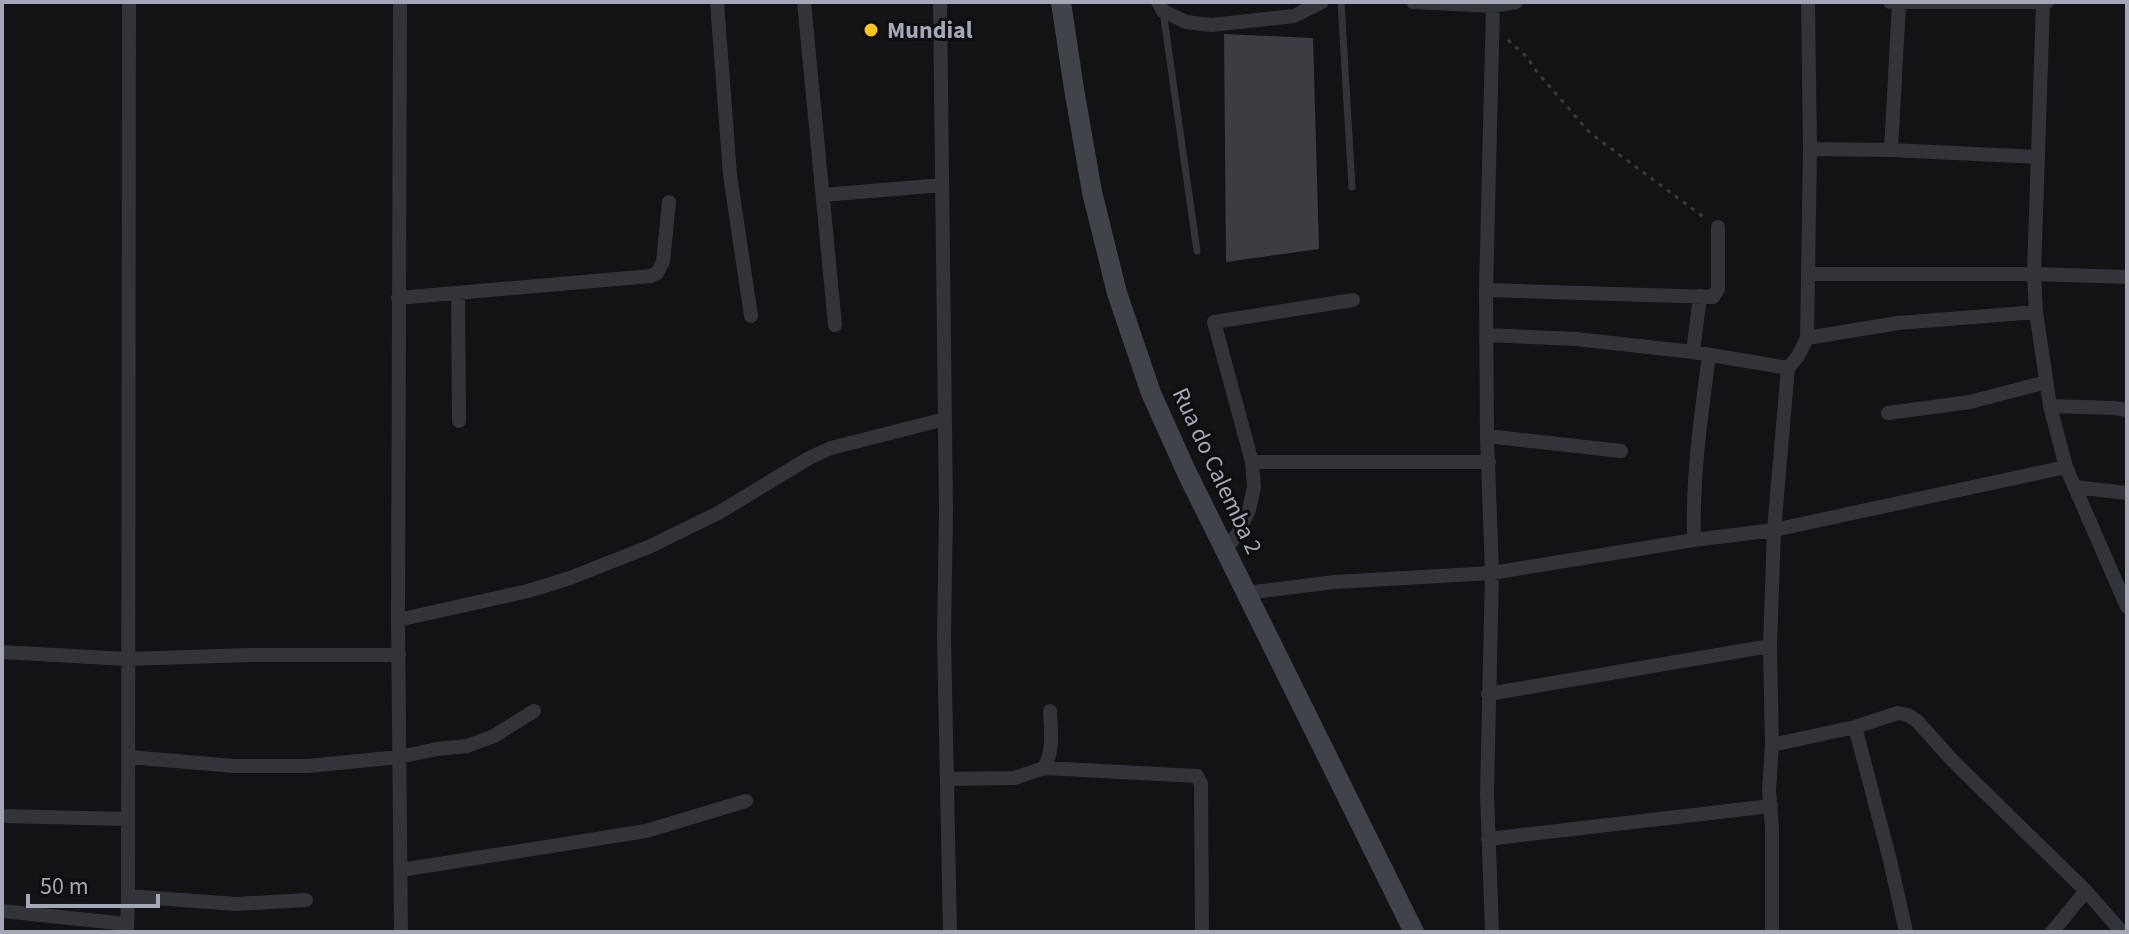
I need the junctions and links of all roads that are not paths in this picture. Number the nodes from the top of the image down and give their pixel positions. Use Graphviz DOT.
graph roads {
  1 [pos="129,2"];
  2 [pos="400,2"];
  3 [pos="717,2"];
  4 [pos="804,2"];
  5 [pos="940,2"];
  6 [pos="1061,2"];
  7 [pos="1322,2"];
  8 [pos="1341,2"];
  9 [pos="1413,2"];
  10 [pos="1516,2"];
  11 [pos="1808,2"];
  12 [pos="2045,2"];
  13 [pos="1894,3"];
  14 [pos="1493,6"];
  15 [pos="1160,7"];
  16 [pos="1810,149"];
  17 [pos="1891,150"];
  18 [pos="2038,157"];
  19 [pos="942,185"];
  20 [pos="1352,187"];
  21 [pos="823,195"];
  22 [pos="669,202"];
  23 [pos="1718,227"];
  24 [pos="1197,251"];
  25 [pos="1808,274"];
  26 [pos="2034,274"];
  27 [pos="2127,277"];
  28 [pos="1486,290"];
  29 [pos="458,293"];
  30 [pos="1700,296"];
  31 [pos="398,298"];
  32 [pos="1353,300"];
  33 [pos="2036,312"];
  34 [pos="751,316"];
  35 [pos="835,325"];
  36 [pos="1486,335"];
  37 [pos="1807,338"];
  38 [pos="1693,352"];
  39 [pos="1709,355"];
  40 [pos="1788,368"];
  41 [pos="2046,382"];
  42 [pos="2050,406"];
  43 [pos="2127,410"];
  44 [pos="1888,413"];
  45 [pos="945,419"];
  46 [pos="459,421"];
  47 [pos="1487,436"];
  48 [pos="1621,451"];
  49 [pos="1252,462"];
  50 [pos="1489,462"];
  51 [pos="2066,467"];
  52 [pos="2075,487"];
  53 [pos="2127,493"];
  54 [pos="1774,530"];
  55 [pos="1694,540"];
  56 [pos="1225,551"];
  57 [pos="1492,573"];
  58 [pos="1246,593"];
  59 [pos="2127,607"];
  60 [pos="398,620"];
  61 [pos="1770,646"];
  62 [pos="2,652"];
  63 [pos="399,655"];
  64 [pos="127,659"];
  65 [pos="1488,694"];
  66 [pos="534,711"];
  67 [pos="1050,711"];
  68 [pos="1855,727"];
  69 [pos="1772,745"];
  70 [pos="129,757"];
  71 [pos="399,757"];
  72 [pos="1044,768"];
  73 [pos="947,779"];
  74 [pos="746,801"];
  75 [pos="1771,806"];
  76 [pos="2,816"];
  77 [pos="127,819"];
  78 [pos="1488,839"];
  79 [pos="401,870"];
  80 [pos="2086,891"];
  81 [pos="128,896"];
  82 [pos="306,900"];
  83 [pos="2,911"];
  84 [pos="127,928"];
  85 [pos="401,932"];
  86 [pos="950,932"];
  87 [pos="1202,932"];
  88 [pos="1414,932"];
  89 [pos="1492,932"];
  90 [pos="1772,932"];
  91 [pos="1906,932"];
  92 [pos="2052,932"];
  93 [pos="2122,932"];
  1 -- 64 [label="street"];
  2 -- 31 [label="street"];
  3 -- 34 [label="street"];
  4 -- 21 [label="street"];
  5 -- 19 [label="street"];
  6 -- 56 [label="main road, Rua do Calemba 2"];
  7 -- 15 [label="street"];
  8 -- 20 [label="lane"];
  9 -- 14 [label="street"];
  10 -- 14 [label="street"];
  11 -- 16 [label="street"];
  12 -- 13 [label="street"];
  12 -- 18 [label="street"];
  13 -- 17 [label="street"];
  14 -- 28 [label="street"];
  15 -- 24 [label="lane"];
  16 -- 17 [label="street"];
  16 -- 25 [label="street"];
  17 -- 18 [label="street"];
  18 -- 26 [label="street"];
  19 -- 21 [label="street"];
  19 -- 45 [label="street"];
  21 -- 35 [label="street"];
  22 -- 29 [label="street"];
  23 -- 30 [label="street"];
  25 -- 26 [label="street"];
  25 -- 37 [label="street"];
  26 -- 27 [label="street"];
  26 -- 33 [label="street"];
  28 -- 30 [label="street"];
  28 -- 36 [label="street"];
  29 -- 31 [label="street"];
  29 -- 46 [label="street"];
  30 -- 38 [label="street"];
  31 -- 60 [label="street"];
  32 -- 49 [label="street"];
  33 -- 37 [label="street"];
  33 -- 41 [label="street"];
  36 -- 38 [label="street"];
  36 -- 47 [label="street"];
  37 -- 40 [label="street"];
  38 -- 39 [label="street"];
  39 -- 40 [label="street"];
  39 -- 55 [label="street"];
  40 -- 54 [label="street"];
  41 -- 42 [label="street"];
  41 -- 44 [label="street"];
  42 -- 43 [label="street"];
  42 -- 51 [label="street"];
  45 -- 60 [label="street"];
  45 -- 73 [label="street"];
  47 -- 48 [label="street"];
  47 -- 50 [label="street"];
  49 -- 50 [label="street"];
  49 -- 56 [label="street"];
  50 -- 57 [label="street"];
  51 -- 52 [label="street"];
  51 -- 54 [label="street"];
  52 -- 53 [label="street"];
  52 -- 59 [label="street"];
  54 -- 55 [label="street"];
  54 -- 61 [label="street"];
  55 -- 57 [label="street"];
  56 -- 58 [label="main road, Rua do Calemba 2"];
  57 -- 58 [label="street"];
  57 -- 65 [label="street"];
  58 -- 88 [label="main road, Rua do Calemba 2"];
  60 -- 63 [label="street"];
  61 -- 65 [label="street"];
  61 -- 69 [label="street"];
  62 -- 64 [label="street"];
  63 -- 64 [label="street"];
  63 -- 71 [label="street"];
  64 -- 70 [label="street"];
  65 -- 78 [label="street"];
  66 -- 71 [label="street"];
  67 -- 72 [label="street"];
  68 -- 69 [label="street"];
  68 -- 80 [label="street"];
  68 -- 91 [label="street"];
  69 -- 75 [label="street"];
  70 -- 71 [label="street"];
  70 -- 77 [label="street"];
  71 -- 79 [label="street"];
  72 -- 73 [label="street"];
  72 -- 87 [label="street"];
  73 -- 86 [label="street"];
  74 -- 79 [label="street"];
  75 -- 78 [label="street"];
  75 -- 90 [label="street"];
  76 -- 77 [label="street"];
  77 -- 81 [label="street"];
  78 -- 89 [label="street"];
  79 -- 85 [label="street"];
  80 -- 92 [label="street"];
  80 -- 93 [label="street"];
  81 -- 82 [label="street"];
  81 -- 84 [label="street"];
  83 -- 84 [label="street"];
}
